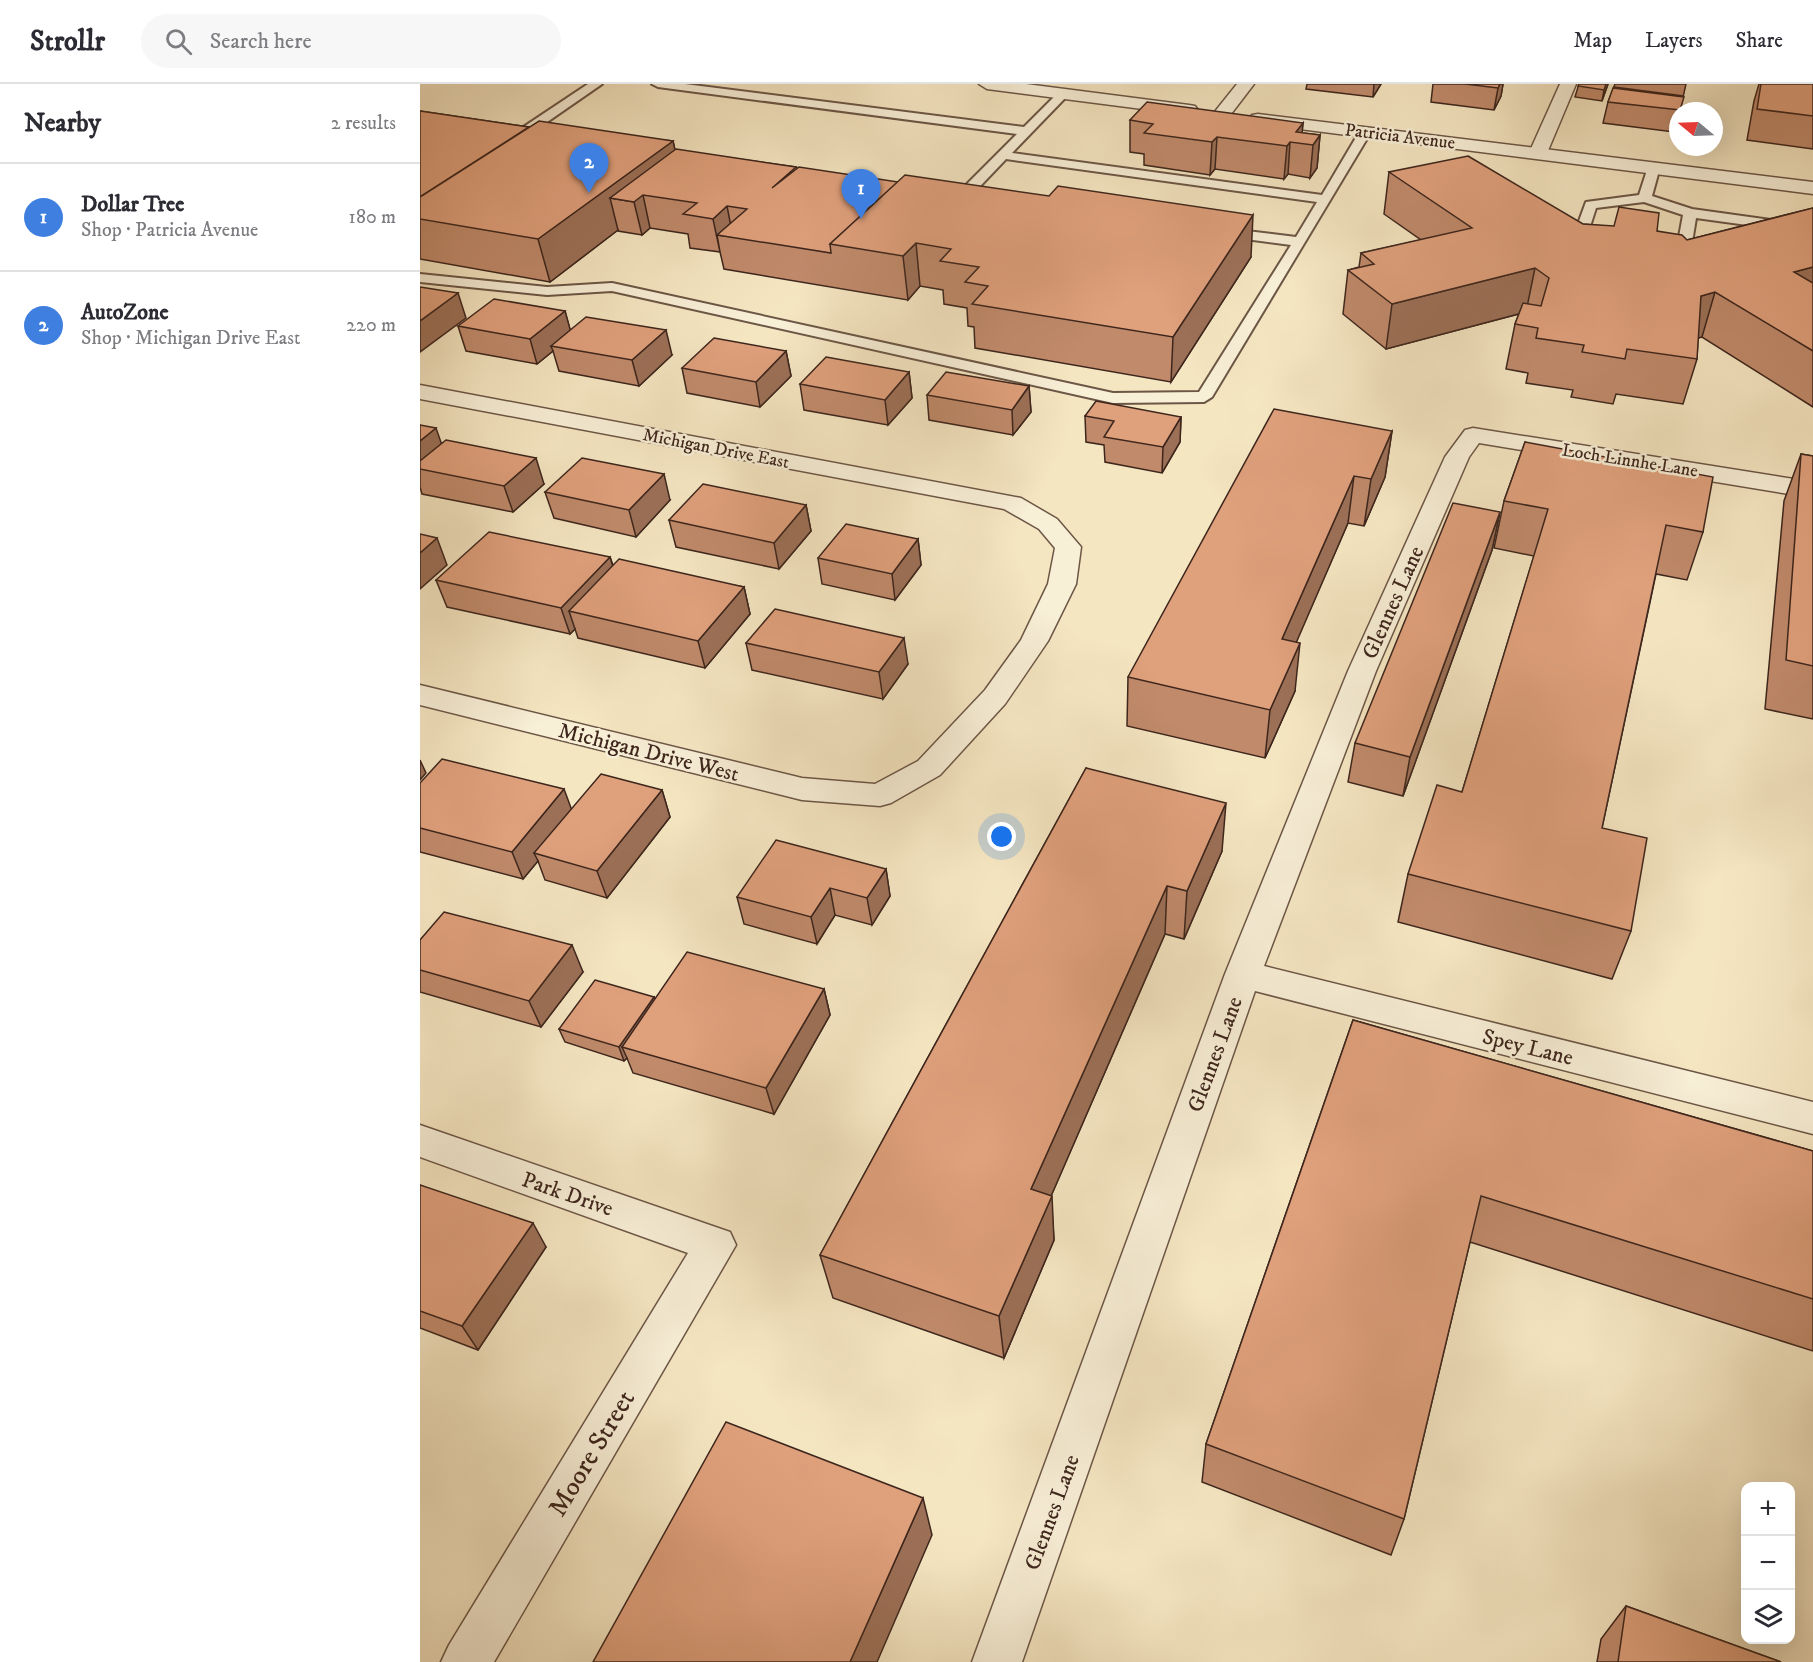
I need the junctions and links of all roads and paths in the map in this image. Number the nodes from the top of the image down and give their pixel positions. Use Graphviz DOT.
graph roads {
  1 [pos="596,84"];
  2 [pos="658,84"];
  3 [pos="987,84"];
  4 [pos="1246,84"];
  5 [pos="1568,84"];
  6 [pos="1063,94"];
  7 [pos="1222,114"];
  8 [pos="1026,131"];
  9 [pos="1365,132"];
  10 [pos="543,138"];
  11 [pos="1538,153"];
  12 [pos="1003,155"];
  13 [pos="1654,167"];
  14 [pos="1813,188"];
  15 [pos="1645,198"];
  16 [pos="1325,199"];
  17 [pos="983,201"];
  18 [pos="1690,213"];
  19 [pos="1206,230"];
  20 [pos="1813,230"];
  21 [pos="1300,242"];
  22 [pos="1597,254"];
  23 [pos="1661,263"];
  24 [pos="420,278"];
  25 [pos="420,392"];
  26 [pos="1457,457"];
  27 [pos="1813,490"];
  28 [pos="420,695"];
  29 [pos="880,795"];
  30 [pos="1243,974"];
  31 [pos="1813,1118"];
  32 [pos="420,1141"];
  33 [pos="716,1245"];
  34 [pos="466,1662"];
  35 [pos="997,1662"];
  1 -- 10 [label="lane"];
  2 -- 8 [label="lane"];
  3 -- 6 [label="street, Patricia Avenue"];
  4 -- 7 [label="street"];
  5 -- 11 [label="street"];
  6 -- 7 [label="street, Patricia Avenue"];
  6 -- 8 [label="lane"];
  7 -- 9 [label="street, Patricia Avenue"];
  8 -- 12 [label="lane"];
  9 -- 11 [label="street, Patricia Avenue"];
  9 -- 16 [label="lane"];
  11 -- 13 [label="street, Patricia Avenue"];
  12 -- 16 [label="lane"];
  12 -- 17 [label="lane"];
  13 -- 14 [label="street, Patricia Avenue"];
  13 -- 15 [label="lane"];
  15 -- 18 [label="lane"];
  15 -- 22 [label="lane"];
  16 -- 21 [label="lane"];
  18 -- 20 [label="lane"];
  18 -- 23 [label="lane"];
  19 -- 21 [label="lane"];
  21 -- 24 [label="lane"];
  25 -- 29 [label="street, Michigan Drive East"];
  26 -- 27 [label="street, Loch Linnhe Lane"];
  26 -- 30 [label="street, Glennes Lane"];
  28 -- 29 [label="street, Michigan Drive West"];
  30 -- 31 [label="street, Spey Lane"];
  30 -- 35 [label="street, Glennes Lane"];
  32 -- 33 [label="street, Park Drive"];
  33 -- 34 [label="street, Moore Street"];
}
